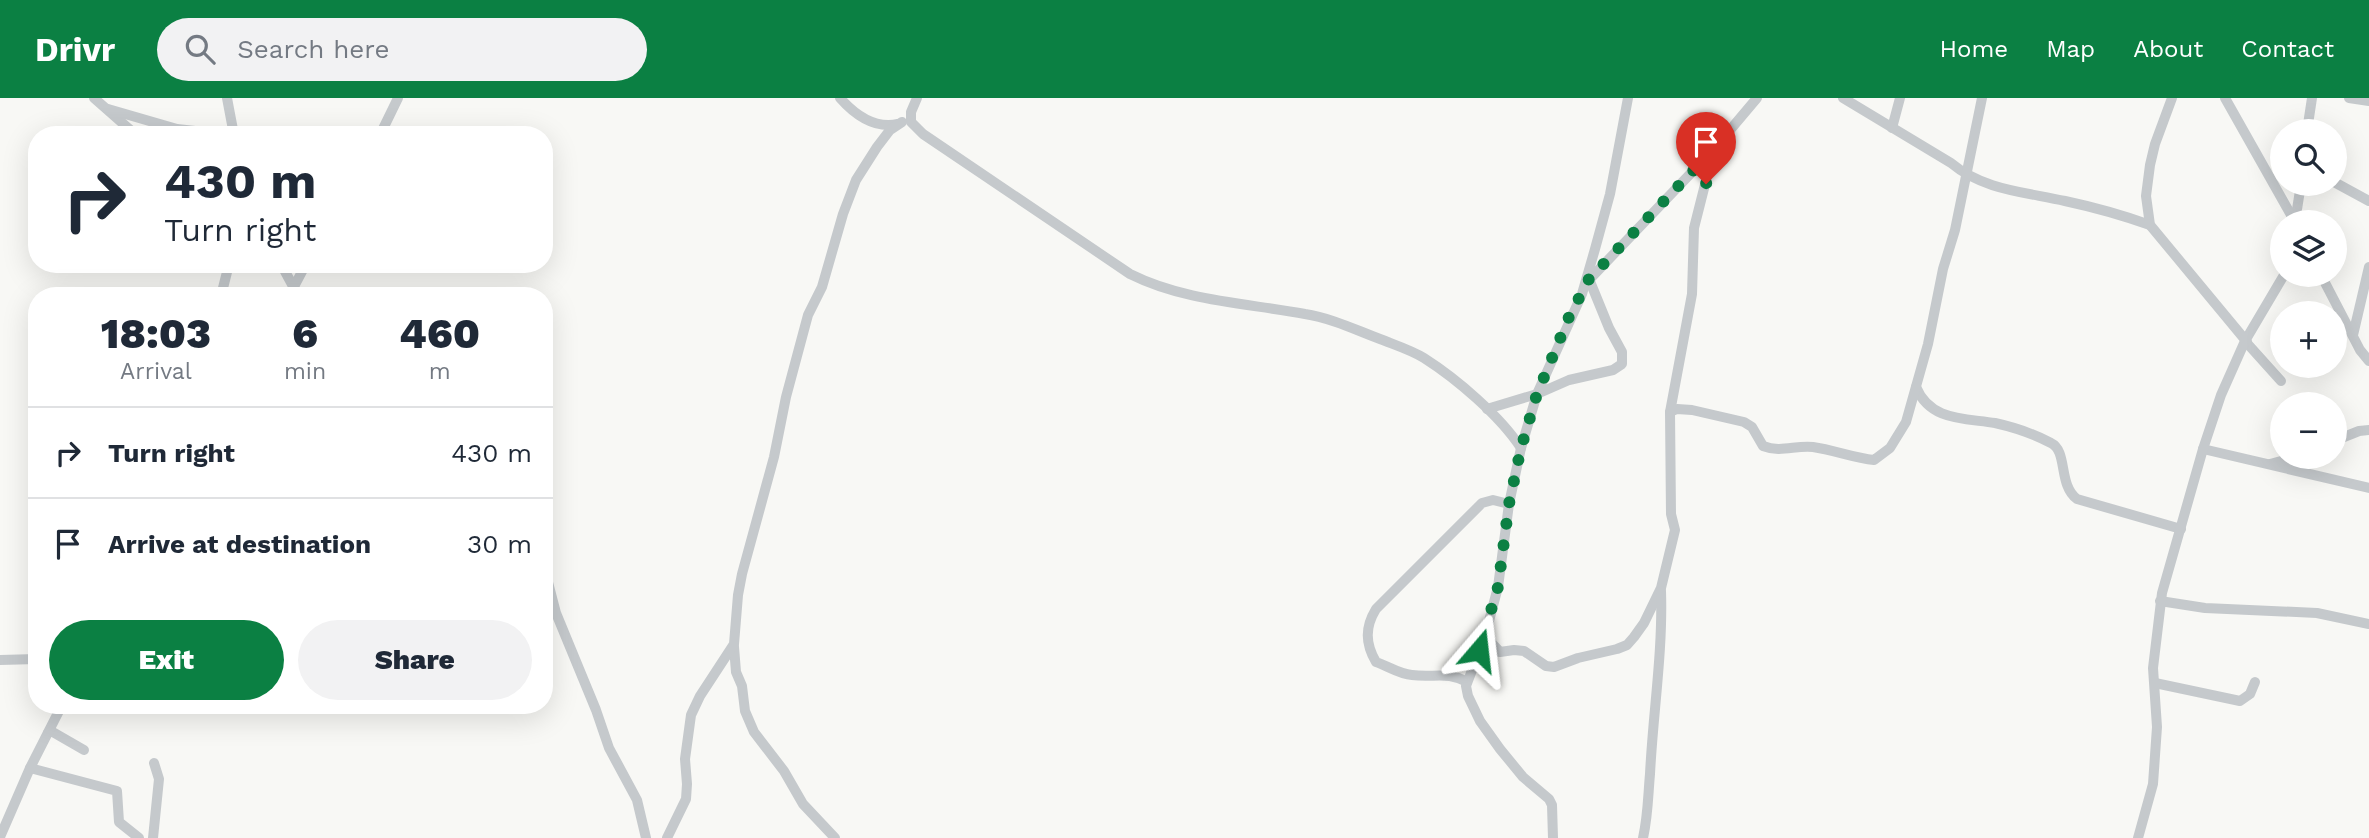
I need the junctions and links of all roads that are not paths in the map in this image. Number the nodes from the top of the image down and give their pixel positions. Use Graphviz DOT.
graph roads {
  1 [pos="94,98"];
  2 [pos="227,98"];
  3 [pos="397,98"];
  4 [pos="840,98"];
  5 [pos="917,98"];
  6 [pos="1628,98"];
  7 [pos="1757,98"];
  8 [pos="1843,98"];
  9 [pos="1900,98"];
  10 [pos="1982,98"];
  11 [pos="2172,98"];
  12 [pos="2225,98"];
  13 [pos="2312,98"];
  14 [pos="2349,98"];
  15 [pos="2369,101"];
  16 [pos="108,109"];
  17 [pos="2309,119"];
  18 [pos="906,122"];
  19 [pos="126,126"];
  20 [pos="167,126"];
  21 [pos="231,126"];
  22 [pos="384,126"];
  23 [pos="1892,128"];
  24 [pos="1714,149"];
  25 [pos="1965,175"];
  26 [pos="2347,189"];
  27 [pos="2369,201"];
  28 [pos="2288,210"];
  29 [pos="2150,225"];
  30 [pos="2369,267"];
  31 [pos="1589,279"];
  32 [pos="2277,287"];
  33 [pos="2327,287"];
  34 [pos="1581,294"];
  35 [pos="2353,335"];
  36 [pos="2246,341"];
  37 [pos="2369,361"];
  38 [pos="2280,381"];
  39 [pos="1916,387"];
  40 [pos="1537,394"];
  41 [pos="1488,408"];
  42 [pos="1670,412"];
  43 [pos="2369,430"];
  44 [pos="2347,436"];
  45 [pos="1521,448"];
  46 [pos="2203,449"];
  47 [pos="2270,464"];
  48 [pos="2267,465"];
  49 [pos="2369,488"];
  50 [pos="1509,504"];
  51 [pos="2181,528"];
  52 [pos="1661,588"];
  53 [pos="553,599"];
  54 [pos="2160,601"];
  55 [pos="2369,624"];
  56 [pos="1485,636"];
  57 [pos="734,644"];
  58 [pos="28,659"];
  59 [pos="0,660"];
  60 [pos="1467,682"];
  61 [pos="2255,682"];
  62 [pos="2155,683"];
  63 [pos="58,714"];
  64 [pos="48,733"];
  65 [pos="83,750"];
  66 [pos="154,763"];
  67 [pos="30,768"];
  68 [pos="0,837"];
  69 [pos="139,838"];
  70 [pos="153,838"];
  71 [pos="646,838"];
  72 [pos="667,838"];
  73 [pos="835,838"];
  74 [pos="1553,838"];
  75 [pos="1643,838"];
  76 [pos="2138,838"];
  1 -- 16 [label="street"];
  2 -- 21 [label="street"];
  3 -- 22 [label="street"];
  4 -- 18 [label="street"];
  5 -- 18 [label="street"];
  6 -- 34 [label="street"];
  7 -- 24 [label="street"];
  8 -- 23 [label="street"];
  9 -- 23 [label="street"];
  10 -- 25 [label="street"];
  11 -- 29 [label="street"];
  12 -- 28 [label="street"];
  13 -- 17 [label="street"];
  14 -- 15 [label="street"];
  16 -- 19 [label="street"];
  16 -- 20 [label="street"];
  18 -- 41 [label="street"];
  18 -- 57 [label="street"];
  23 -- 25 [label="street"];
  24 -- 31 [label="street"];
  24 -- 42 [label="street"];
  25 -- 29 [label="street"];
  25 -- 39 [label="street"];
  26 -- 27 [label="street"];
  29 -- 36 [label="street"];
  30 -- 35 [label="street"];
  31 -- 34 [label="street"];
  31 -- 40 [label="street"];
  32 -- 36 [label="street"];
  33 -- 35 [label="street"];
  34 -- 40 [label="street"];
  35 -- 37 [label="street"];
  36 -- 38 [label="street"];
  36 -- 46 [label="street"];
  39 -- 42 [label="street"];
  39 -- 51 [label="street"];
  40 -- 41 [label="street"];
  40 -- 45 [label="street"];
  41 -- 45 [label="street"];
  42 -- 52 [label="street"];
  43 -- 44 [label="street"];
  45 -- 50 [label="street"];
  46 -- 48 [label="street"];
  46 -- 51 [label="street"];
  47 -- 48 [label="street"];
  48 -- 49 [label="street"];
  50 -- 56 [label="street"];
  50 -- 60 [label="street"];
  51 -- 54 [label="street"];
  52 -- 56 [label="street"];
  52 -- 75 [label="street"];
  53 -- 71 [label="street"];
  54 -- 55 [label="street"];
  54 -- 62 [label="street"];
  56 -- 60 [label="street"];
  57 -- 72 [label="street"];
  57 -- 73 [label="street"];
  58 -- 59 [label="street"];
  60 -- 74 [label="street"];
  61 -- 62 [label="street"];
  62 -- 76 [label="street"];
  63 -- 64 [label="street"];
  64 -- 65 [label="street"];
  64 -- 67 [label="street"];
  66 -- 70 [label="street"];
  67 -- 68 [label="street"];
  67 -- 69 [label="street"];
}
